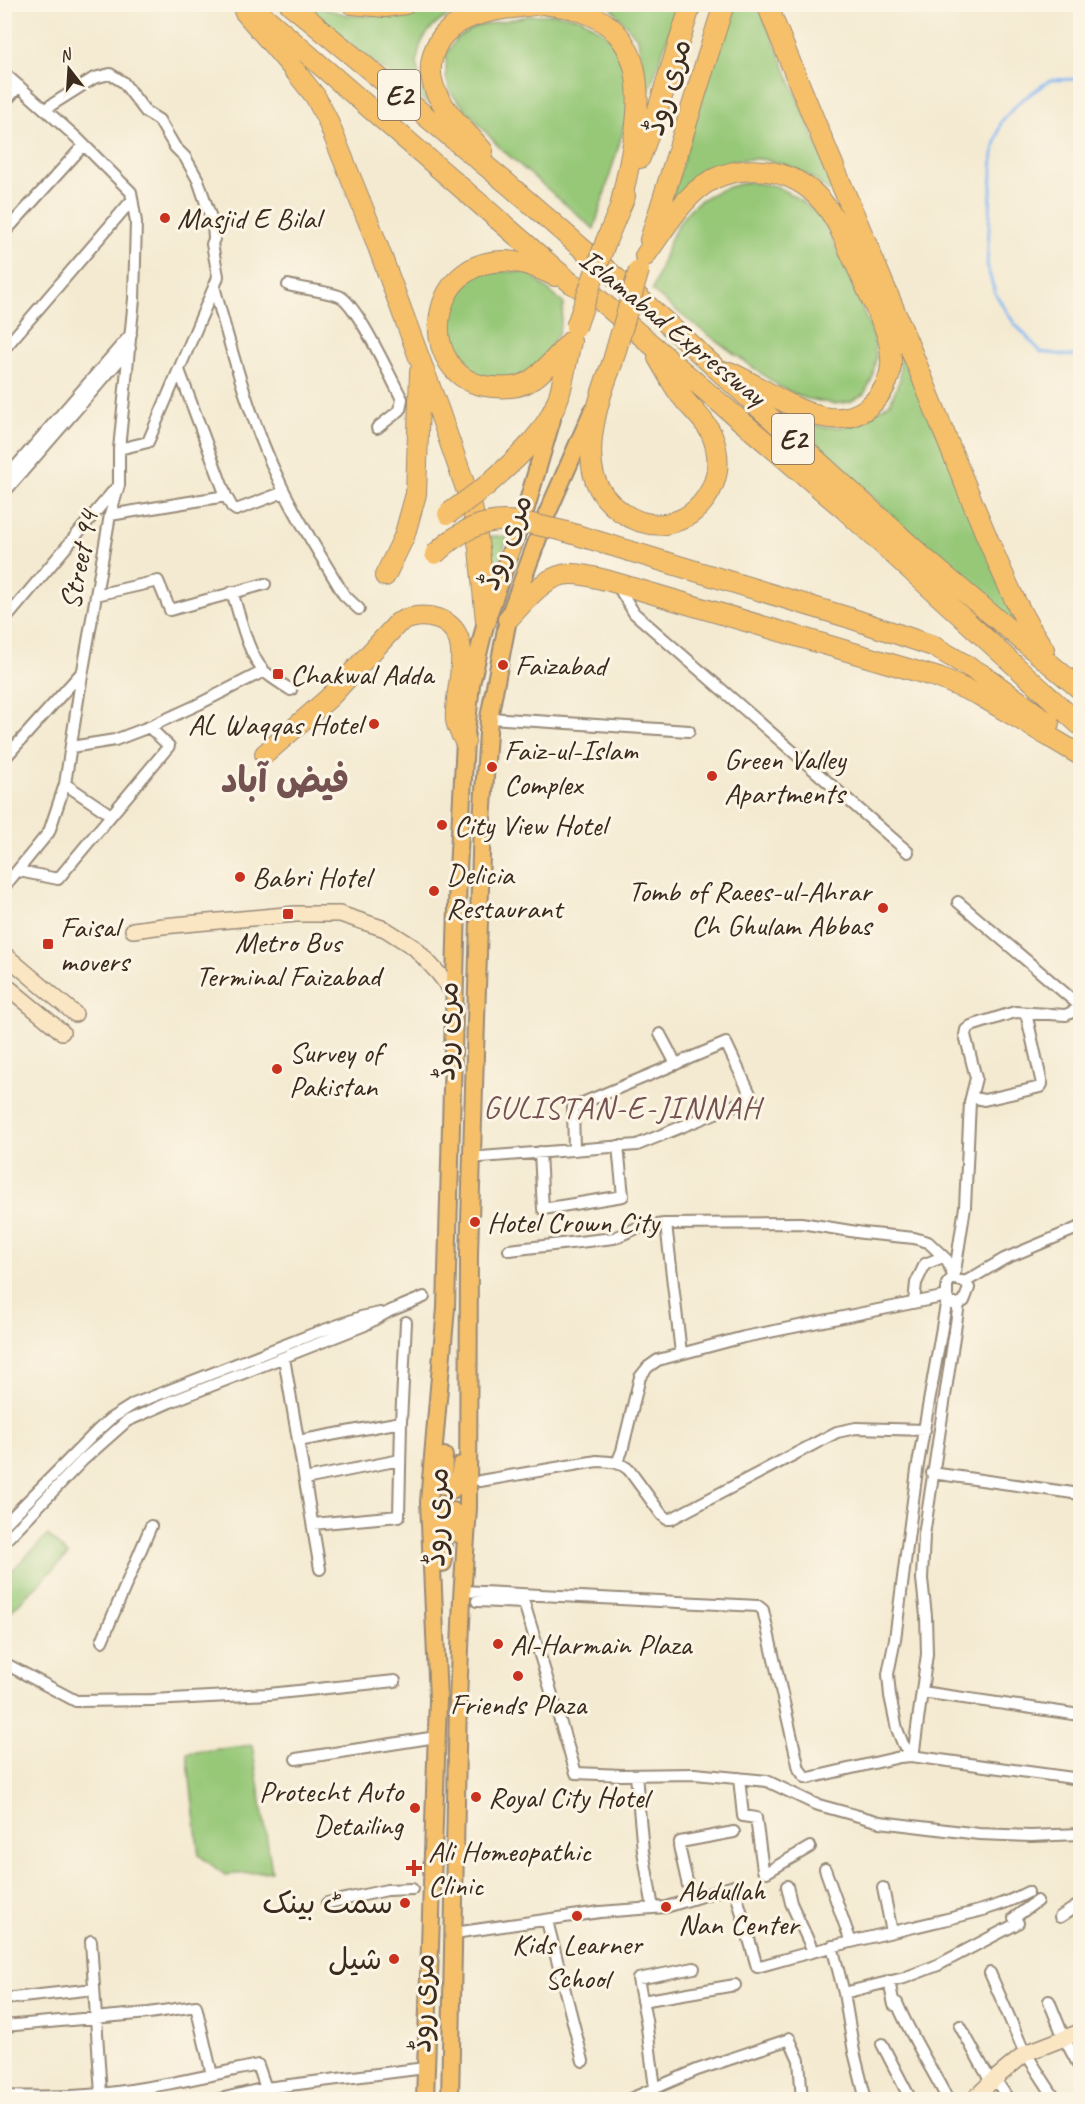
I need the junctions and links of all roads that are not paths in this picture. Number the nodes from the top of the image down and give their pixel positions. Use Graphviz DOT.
graph roads {
  1 [pos="238,4"];
  2 [pos="250,4"];
  3 [pos="290,4"];
  4 [pos="352,4"];
  5 [pos="405,4"];
  6 [pos="542,4"];
  7 [pos="691,4"];
  8 [pos="724,4"];
  9 [pos="766,4"];
  10 [pos="4,73"];
  11 [pos="19,86"];
  12 [pos="4,103"];
  13 [pos="45,109"];
  14 [pos="84,145"];
  15 [pos="509,185"];
  16 [pos="132,200"];
  17 [pos="620,208"];
  18 [pos="4,233"];
  19 [pos="642,263"];
  20 [pos="571,283"];
  21 [pos="288,285"];
  22 [pos="214,286"];
  23 [pos="131,333"];
  24 [pos="574,334"];
  25 [pos="648,343"];
  26 [pos="130,348"];
  27 [pos="4,350"];
  28 [pos="420,359"];
  29 [pos="710,363"];
  30 [pos="179,370"];
  31 [pos="603,387"];
  32 [pos="558,398"];
  33 [pos="377,428"];
  34 [pos="119,449"];
  35 [pos="4,480"];
  36 [pos="119,485"];
  37 [pos="284,492"];
  38 [pos="4,493"];
  39 [pos="226,496"];
  40 [pos="448,514"];
  41 [pos="110,515"];
  42 [pos="435,554"];
  43 [pos="385,576"];
  44 [pos="616,583"];
  45 [pos="265,584"];
  46 [pos="232,592"];
  47 [pos="96,595"];
  48 [pos="358,609"];
  49 [pos="508,619"];
  50 [pos="4,621"];
  51 [pos="486,621"];
  52 [pos="1056,669"];
  53 [pos="264,671"];
  54 [pos="82,672"];
  55 [pos="1080,688"];
  56 [pos="291,690"];
  57 [pos="489,718"];
  58 [pos="1080,725"];
  59 [pos="149,727"];
  60 [pos="689,731"];
  61 [pos="465,742"];
  62 [pos="1080,745"];
  63 [pos="71,747"];
  64 [pos="266,754"];
  65 [pos="1080,755"];
  66 [pos="4,759"];
  67 [pos="65,784"];
  68 [pos="111,815"];
  69 [pos="908,852"];
  70 [pos="19,871"];
  71 [pos="4,887"];
  72 [pos="958,902"];
  73 [pos="133,930"];
  74 [pos="4,954"];
  75 [pos="4,984"];
  76 [pos="454,995"];
  77 [pos="1080,1007"];
  78 [pos="1026,1013"];
  79 [pos="75,1014"];
  80 [pos="62,1032"];
  81 [pos="660,1034"];
  82 [pos="676,1064"];
  83 [pos="972,1097"];
  84 [pos="618,1146"];
  85 [pos="574,1150"];
  86 [pos="540,1152"];
  87 [pos="472,1156"];
  88 [pos="666,1224"];
  89 [pos="1080,1227"];
  90 [pos="509,1250"];
  91 [pos="469,1254"];
  92 [pos="943,1257"];
  93 [pos="954,1278"];
  94 [pos="965,1282"];
  95 [pos="424,1297"];
  96 [pos="947,1297"];
  97 [pos="914,1302"];
  98 [pos="959,1304"];
  99 [pos="446,1308"];
  100 [pos="390,1311"];
  101 [pos="406,1322"];
  102 [pos="681,1353"];
  103 [pos="284,1358"];
  104 [pos="401,1422"];
  105 [pos="925,1430"];
  106 [pos="298,1441"];
  107 [pos="400,1460"];
  108 [pos="617,1463"];
  109 [pos="932,1473"];
  110 [pos="305,1479"];
  111 [pos="480,1480"];
  112 [pos="1080,1494"];
  113 [pos="312,1524"];
  114 [pos="4,1525"];
  115 [pos="151,1526"];
  116 [pos="4,1542"];
  117 [pos="320,1569"];
  118 [pos="463,1591"];
  119 [pos="477,1601"];
  120 [pos="102,1641"];
  121 [pos="4,1663"];
  122 [pos="395,1681"];
  123 [pos="922,1692"];
  124 [pos="438,1699"];
  125 [pos="458,1701"];
  126 [pos="1080,1714"];
  127 [pos="436,1737"];
  128 [pos="910,1756"];
  129 [pos="296,1759"];
  130 [pos="636,1775"];
  131 [pos="739,1778"];
  132 [pos="1080,1779"];
  133 [pos="734,1833"];
  134 [pos="1080,1834"];
  135 [pos="810,1847"];
  136 [pos="825,1869"];
  137 [pos="787,1886"];
  138 [pos="883,1888"];
  139 [pos="412,1889"];
  140 [pos="1028,1892"];
  141 [pos="691,1899"];
  142 [pos="1037,1901"];
  143 [pos="327,1903"];
  144 [pos="1080,1904"];
  145 [pos="653,1908"];
  146 [pos="1060,1917"];
  147 [pos="547,1921"];
  148 [pos="892,1932"];
  149 [pos="454,1933"];
  150 [pos="92,1941"];
  151 [pos="851,1942"];
  152 [pos="832,1946"];
  153 [pos="813,1951"];
  154 [pos="694,1968"];
  155 [pos="990,1973"];
  156 [pos="889,1981"];
  157 [pos="735,1984"];
  158 [pos="94,1989"];
  159 [pos="844,1993"];
  160 [pos="4,1999"];
  161 [pos="642,2001"];
  162 [pos="1049,2001"];
  163 [pos="97,2017"];
  164 [pos="4,2025"];
  165 [pos="960,2026"];
  166 [pos="1080,2032"];
  167 [pos="1064,2038"];
  168 [pos="882,2044"];
  169 [pos="1026,2054"];
  170 [pos="584,2061"];
  171 [pos="425,2068"];
  172 [pos="1080,2068"];
  173 [pos="212,2075"];
  174 [pos="991,2082"];
  175 [pos="266,2088"];
  176 [pos="656,2088"];
  177 [pos="4,2096"];
  178 [pos="103,2096"];
  179 [pos="54,2098"];
  180 [pos="216,2100"];
  181 [pos="270,2100"];
  182 [pos="425,2100"];
  183 [pos="450,2100"];
  184 [pos="628,2100"];
  185 [pos="802,2100"];
  186 [pos="866,2100"];
  187 [pos="911,2100"];
  188 [pos="948,2100"];
  189 [pos="973,2100"];
  190 [pos="1009,2100"];
  191 [pos="1056,2100"];
  1 -- 28 [label="highway"];
  2 -- 20 [label="highway, Islamabad Expressway / E2"];
  3 -- 15 [label="highway, Islamabad Expressway / E2"];
  4 -- 5 [label="highway"];
  6 -- 15 [label="highway"];
  6 -- 17 [label="highway"];
  7 -- 17 [label="highway, مری روڈ"];
  8 -- 19 [label="highway, مری روڈ"];
  9 -- 52 [label="highway"];
  10 -- 11 [label="street"];
  11 -- 12 [label="street"];
  11 -- 13 [label="street"];
  13 -- 14 [label="street"];
  13 -- 22 [label="street"];
  14 -- 16 [label="street"];
  14 -- 18 [label="street"];
  15 -- 29 [label="highway, Islamabad Expressway / E2"];
  16 -- 23 [label="street, Street 94"];
  16 -- 27 [label="street"];
  17 -- 24 [label="highway, مری روڈ, bridge"];
  19 -- 29 [label="highway"];
  19 -- 31 [label="highway, مری روڈ, bridge"];
  20 -- 24 [label="highway"];
  20 -- 25 [label="highway, Islamabad Expressway / E2"];
  21 -- 33 [label="street"];
  22 -- 30 [label="street"];
  22 -- 37 [label="street"];
  23 -- 26 [label="street, Street 94"];
  23 -- 35 [label="street"];
  24 -- 32 [label="highway, مری روڈ"];
  25 -- 31 [label="highway"];
  25 -- 58 [label="highway, Islamabad Expressway / E2"];
  26 -- 34 [label="street, Street 94"];
  26 -- 38 [label="street"];
  28 -- 43 [label="highway"];
  28 -- 51 [label="highway"];
  29 -- 52 [label="highway, Islamabad Expressway / E2"];
  30 -- 34 [label="street"];
  30 -- 39 [label="street"];
  31 -- 49 [label="main road, مری روڈ"];
  32 -- 40 [label="highway, مری روڈ, bridge"];
  32 -- 51 [label="main road, مری روڈ"];
  34 -- 36 [label="street, Street 94"];
  36 -- 41 [label="street, Street 94"];
  36 -- 50 [label="street"];
  37 -- 39 [label="street"];
  37 -- 48 [label="street"];
  39 -- 41 [label="street"];
  41 -- 47 [label="street, Street 94"];
  42 -- 62 [label="highway, bridge"];
  44 -- 49 [label="highway"];
  44 -- 65 [label="highway"];
  44 -- 69 [label="street"];
  45 -- 46 [label="street"];
  46 -- 47 [label="street"];
  46 -- 53 [label="street"];
  47 -- 54 [label="street, Street 94"];
  49 -- 57 [label="main road, مری روڈ"];
  51 -- 61 [label="main road, مری روڈ"];
  52 -- 55 [label="highway, Islamabad Expressway / E2"];
  53 -- 56 [label="street"];
  53 -- 59 [label="street"];
  54 -- 63 [label="street, Street 94"];
  54 -- 66 [label="street"];
  57 -- 60 [label="street"];
  57 -- 87 [label="main road, مری روڈ"];
  59 -- 63 [label="street"];
  59 -- 68 [label="street"];
  61 -- 64 [label="highway"];
  61 -- 76 [label="main road, مری روڈ"];
  63 -- 67 [label="street, Street 94"];
  67 -- 68 [label="street"];
  67 -- 70 [label="street, Street 94"];
  68 -- 70 [label="street"];
  70 -- 71 [label="street, Street 94"];
  72 -- 77 [label="street"];
  73 -- 76 [label="street"];
  74 -- 79 [label="street"];
  75 -- 80 [label="street"];
  76 -- 99 [label="main road, مری روڈ"];
  77 -- 78 [label="street"];
  78 -- 83 [label="street"];
  78 -- 83 [label="street"];
  81 -- 82 [label="street"];
  82 -- 84 [label="street"];
  82 -- 85 [label="street"];
  83 -- 93 [label="street"];
  84 -- 85 [label="street"];
  84 -- 86 [label="street"];
  85 -- 86 [label="street"];
  86 -- 87 [label="street"];
  87 -- 91 [label="main road, مری روڈ"];
  88 -- 90 [label="street"];
  88 -- 92 [label="street"];
  88 -- 102 [label="street"];
  89 -- 94 [label="street"];
  91 -- 99 [label="main road"];
  91 -- 118 [label="main road, مری روڈ"];
  92 -- 93 [label="street"];
  92 -- 97 [label="street"];
  93 -- 94 [label="street"];
  93 -- 96 [label="street"];
  94 -- 98 [label="street"];
  95 -- 100 [label="street"];
  96 -- 97 [label="street"];
  96 -- 98 [label="street"];
  96 -- 105 [label="street"];
  97 -- 102 [label="street"];
  98 -- 109 [label="street"];
  99 -- 124 [label="main road, مری روڈ"];
  100 -- 103 [label="street"];
  100 -- 114 [label="street"];
  101 -- 104 [label="street"];
  102 -- 108 [label="street"];
  103 -- 106 [label="street"];
  103 -- 116 [label="street"];
  104 -- 106 [label="street"];
  104 -- 107 [label="street"];
  105 -- 108 [label="street"];
  105 -- 128 [label="street"];
  106 -- 110 [label="street"];
  107 -- 110 [label="street"];
  107 -- 113 [label="street"];
  108 -- 111 [label="street"];
  109 -- 112 [label="street"];
  109 -- 123 [label="street"];
  110 -- 113 [label="street"];
  113 -- 117 [label="street"];
  115 -- 120 [label="street"];
  118 -- 125 [label="main road, مری روڈ"];
  118 -- 128 [label="street"];
  119 -- 130 [label="street"];
  121 -- 122 [label="street"];
  123 -- 126 [label="street"];
  123 -- 128 [label="street"];
  124 -- 125 [label="main road"];
  124 -- 127 [label="main road, مری روڈ"];
  125 -- 149 [label="main road, مری روڈ"];
  127 -- 129 [label="street"];
  127 -- 171 [label="main road, مری روڈ"];
  128 -- 132 [label="street"];
  130 -- 131 [label="street"];
  130 -- 145 [label="street"];
  131 -- 134 [label="street"];
  131 -- 135 [label="street"];
  133 -- 141 [label="street"];
  136 -- 151 [label="street"];
  137 -- 153 [label="street"];
  138 -- 148 [label="street"];
  139 -- 143 [label="street"];
  140 -- 148 [label="street"];
  141 -- 145 [label="street"];
  141 -- 153 [label="street"];
  142 -- 156 [label="street"];
  144 -- 146 [label="street"];
  145 -- 147 [label="street"];
  147 -- 149 [label="street"];
  147 -- 170 [label="street"];
  148 -- 151 [label="street"];
  149 -- 183 [label="main road, مری روڈ"];
  150 -- 158 [label="street"];
  151 -- 152 [label="street"];
  152 -- 153 [label="street"];
  152 -- 159 [label="street"];
  154 -- 161 [label="street"];
  155 -- 169 [label="street"];
  156 -- 159 [label="street"];
  156 -- 188 [label="street"];
  157 -- 161 [label="street"];
  158 -- 160 [label="street"];
  158 -- 163 [label="street"];
  159 -- 186 [label="street"];
  161 -- 176 [label="street"];
  162 -- 167 [label="street"];
  163 -- 164 [label="street"];
  163 -- 173 [label="street"];
  163 -- 178 [label="street"];
  165 -- 174 [label="street"];
  166 -- 167 [label="street"];
  167 -- 169 [label="street"];
  167 -- 172 [label="street"];
  168 -- 187 [label="street"];
  169 -- 174 [label="street"];
  169 -- 191 [label="street"];
  171 -- 175 [label="street"];
  171 -- 182 [label="main road, مری روڈ"];
  173 -- 175 [label="street"];
  173 -- 178 [label="street"];
  174 -- 189 [label="street"];
  174 -- 190 [label="street"];
  175 -- 180 [label="street"];
  175 -- 181 [label="street"];
  176 -- 184 [label="street"];
  176 -- 185 [label="street"];
  177 -- 179 [label="street"];
  178 -- 179 [label="street"];
}
